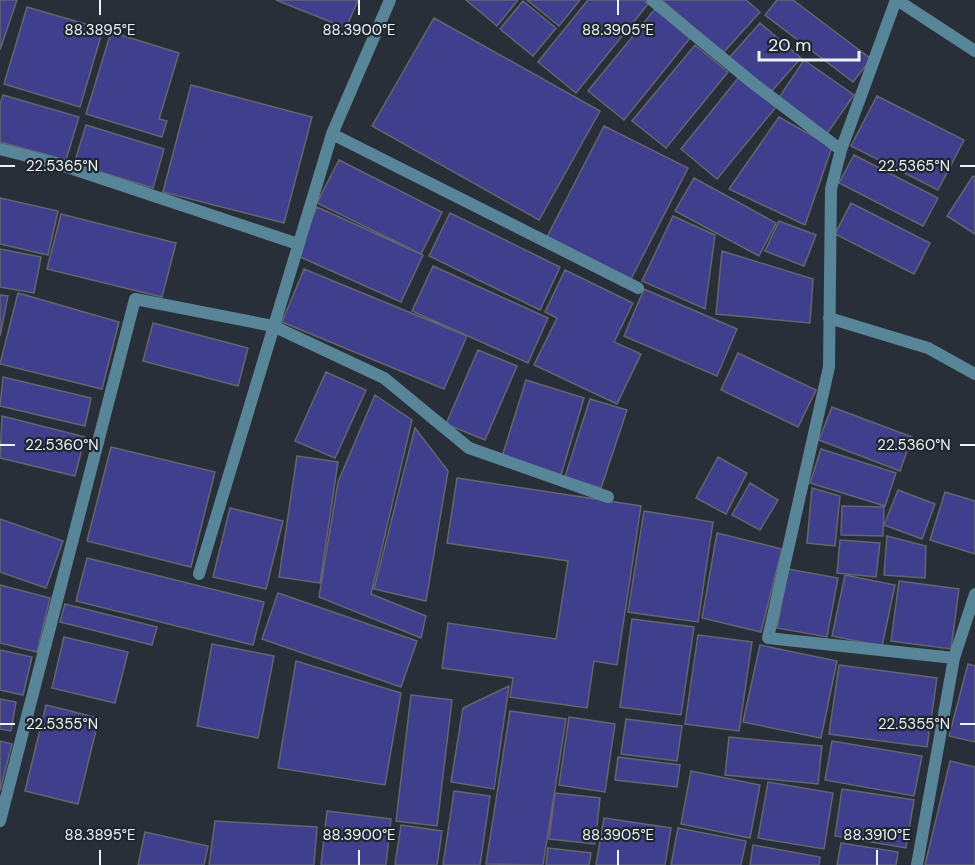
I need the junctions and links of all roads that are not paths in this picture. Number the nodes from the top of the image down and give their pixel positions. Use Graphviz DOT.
graph roads {
  1 [pos="390,0"];
  2 [pos="652,0"];
  3 [pos="896,0"];
  4 [pos="975,51"];
  5 [pos="332,134"];
  6 [pos="0,149"];
  7 [pos="841,150"];
  8 [pos="298,244"];
  9 [pos="638,288"];
  10 [pos="829,318"];
  11 [pos="273,326"];
  12 [pos="975,374"];
  13 [pos="608,497"];
  14 [pos="199,574"];
  15 [pos="975,594"];
  16 [pos="954,658"];
  17 [pos="0,821"];
  18 [pos="917,865"];
  1 -- 5 [label="street"];
  2 -- 7 [label="street"];
  3 -- 4 [label="street"];
  3 -- 7 [label="street"];
  5 -- 8 [label="street"];
  5 -- 9 [label="street"];
  6 -- 8 [label="street"];
  7 -- 10 [label="street"];
  8 -- 11 [label="street"];
  10 -- 12 [label="street"];
  10 -- 16 [label="street"];
  11 -- 13 [label="street"];
  11 -- 14 [label="street"];
  11 -- 17 [label="street"];
  15 -- 16 [label="street"];
  16 -- 18 [label="street"];
}
